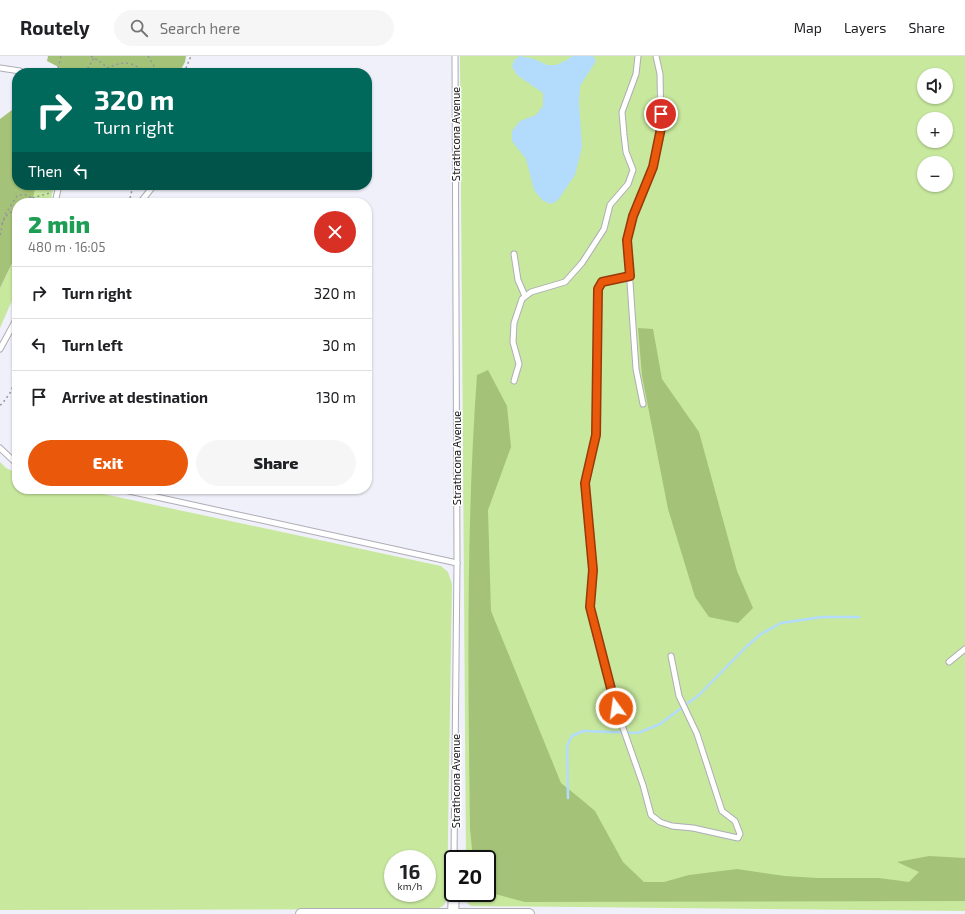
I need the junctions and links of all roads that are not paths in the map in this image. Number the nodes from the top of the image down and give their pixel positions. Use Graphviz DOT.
graph roads {
  1 [pos="455,56"];
  2 [pos="638,56"];
  3 [pos="656,56"];
  4 [pos="0,68"];
  5 [pos="12,70"];
  6 [pos="150,190"];
  7 [pos="144,198"];
  8 [pos="514,254"];
  9 [pos="630,276"];
  10 [pos="525,296"];
  11 [pos="12,327"];
  12 [pos="0,349"];
  13 [pos="514,380"];
  14 [pos="642,404"];
  15 [pos="0,448"];
  16 [pos="12,459"];
  17 [pos="143,494"];
  18 [pos="457,563"];
  19 [pos="965,649"];
  20 [pos="671,656"];
  21 [pos="949,662"];
  22 [pos="454,850"];
  23 [pos="454,902"];
  24 [pos="301,914"];
  25 [pos="454,914"];
  26 [pos="529,914"];
  1 -- 18 [label="lane, Strathcona Avenue"];
  2 -- 10 [label="lane"];
  3 -- 9 [label="lane"];
  4 -- 5 [label="lane"];
  6 -- 7 [label="lane"];
  8 -- 10 [label="lane"];
  9 -- 14 [label="lane"];
  9 -- 20 [label="lane"];
  10 -- 13 [label="lane"];
  11 -- 12 [label="lane"];
  15 -- 16 [label="lane"];
  17 -- 18 [label="lane"];
  18 -- 22 [label="lane, Strathcona Avenue"];
  19 -- 21 [label="lane"];
  23 -- 25 [label="street"];
  24 -- 25 [label="street"];
  25 -- 26 [label="street"];
}
